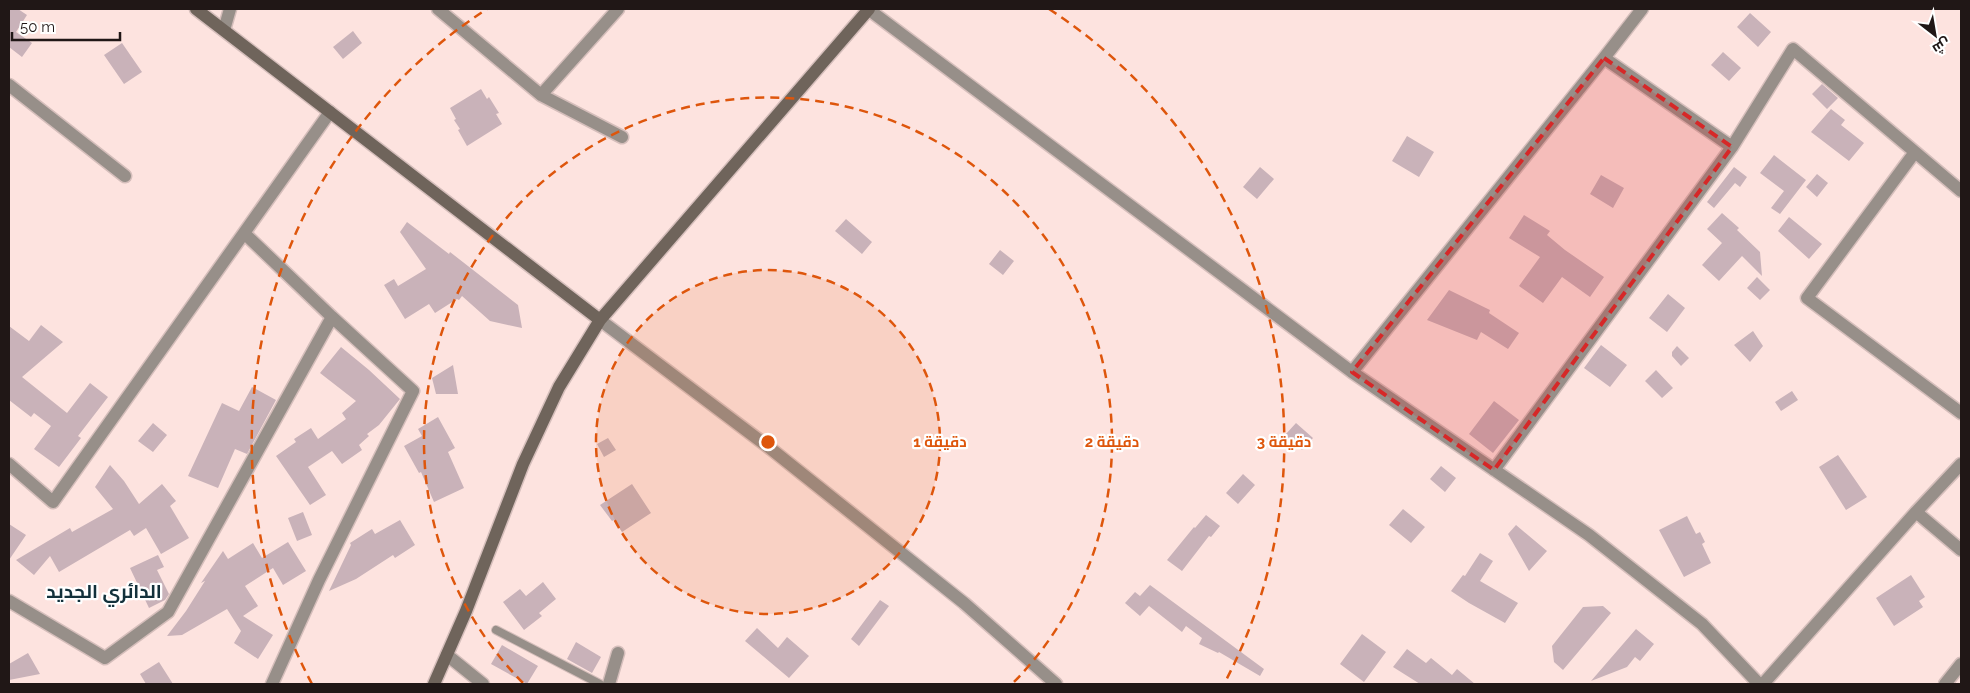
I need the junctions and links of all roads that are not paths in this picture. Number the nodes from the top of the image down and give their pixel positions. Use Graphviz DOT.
graph roads {
  1 [pos="196,9"];
  2 [pos="230,9"];
  3 [pos="438,9"];
  4 [pos="618,9"];
  5 [pos="869,9"];
  6 [pos="1642,9"];
  7 [pos="224,30"];
  8 [pos="1604,58"];
  9 [pos="9,85"];
  10 [pos="541,95"];
  11 [pos="330,112"];
  12 [pos="622,137"];
  13 [pos="1732,147"];
  14 [pos="1915,152"];
  15 [pos="125,176"];
  16 [pos="1961,191"];
  17 [pos="244,234"];
  18 [pos="332,317"];
  19 [pos="600,320"];
  20 [pos="1352,372"];
  21 [pos="1961,412"];
  22 [pos="9,464"];
  23 [pos="1961,464"];
  24 [pos="1494,470"];
  25 [pos="1916,512"];
  26 [pos="1961,550"];
  27 [pos="9,601"];
  28 [pos="496,630"];
  29 [pos="618,653"];
  30 [pos="447,655"];
  31 [pos="1961,664"];
  32 [pos="272,684"];
  33 [pos="434,684"];
  34 [pos="484,684"];
  35 [pos="600,684"];
  36 [pos="609,684"];
  37 [pos="1056,684"];
  38 [pos="1759,684"];
  39 [pos="1763,684"];
  40 [pos="1945,684"];
  1 -- 7 [label="street"];
  2 -- 7 [label="street"];
  3 -- 10 [label="street"];
  4 -- 10 [label="street"];
  5 -- 19 [label="street"];
  5 -- 20 [label="street"];
  6 -- 8 [label="street"];
  7 -- 11 [label="street"];
  8 -- 13 [label="street"];
  8 -- 20 [label="street"];
  9 -- 15 [label="street"];
  10 -- 12 [label="street"];
  11 -- 17 [label="street"];
  11 -- 19 [label="street"];
  13 -- 14 [label="street"];
  13 -- 24 [label="street"];
  14 -- 16 [label="street"];
  14 -- 21 [label="street"];
  17 -- 18 [label="street"];
  17 -- 22 [label="street"];
  18 -- 27 [label="street"];
  18 -- 32 [label="street"];
  19 -- 30 [label="street"];
  19 -- 37 [label="street"];
  20 -- 24 [label="street"];
  23 -- 25 [label="street"];
  24 -- 38 [label="street"];
  25 -- 26 [label="street"];
  25 -- 39 [label="street"];
  28 -- 35 [label="lane"];
  29 -- 36 [label="street"];
  30 -- 33 [label="street"];
  30 -- 34 [label="street"];
  31 -- 40 [label="street"];
}
